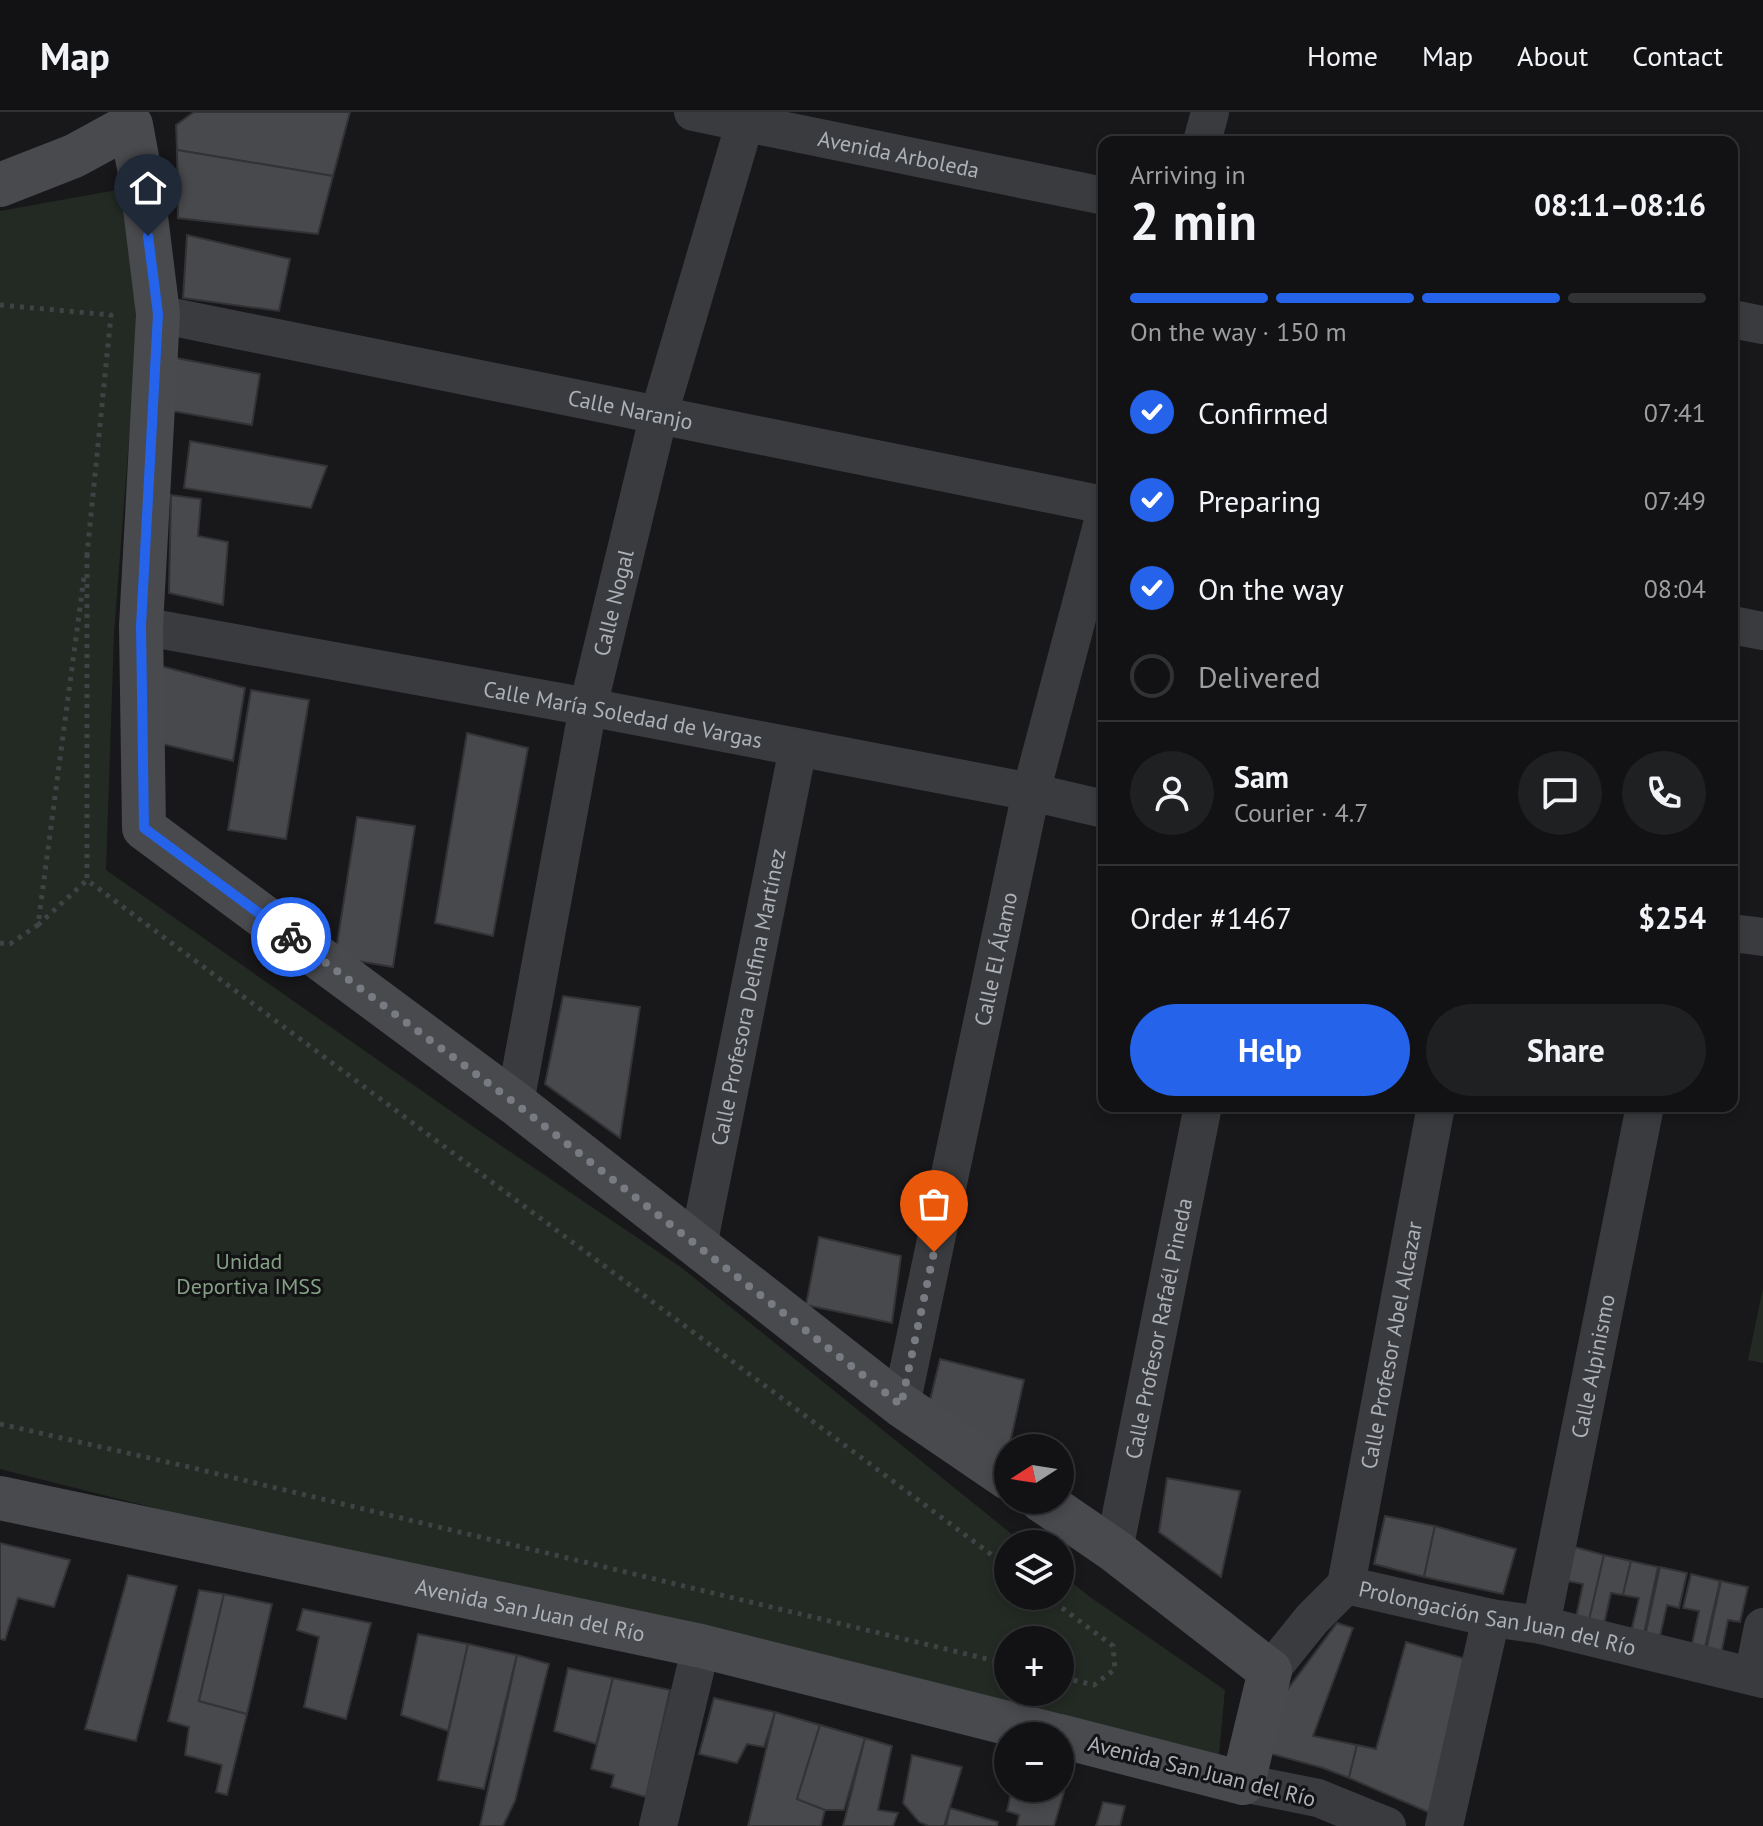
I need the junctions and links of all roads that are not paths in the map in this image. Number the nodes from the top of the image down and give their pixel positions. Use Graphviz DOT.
graph roads {
  1 [pos="693,112"];
  2 [pos="1210,112"];
  3 [pos="134,115"];
  4 [pos="748,117"];
  5 [pos="1204,136"];
  6 [pos="0,185"];
  7 [pos="1098,195"];
  8 [pos="158,314"];
  9 [pos="1738,320"];
  10 [pos="1763,325"];
  11 [pos="659,414"];
  12 [pos="1098,504"];
  13 [pos="1098,540"];
  14 [pos="141,626"];
  15 [pos="1738,626"];
  16 [pos="1763,631"];
  17 [pos="588,707"];
  18 [pos="798,748"];
  19 [pos="1031,792"];
  20 [pos="1098,808"];
  21 [pos="1738,934"];
  22 [pos="1763,937"];
  23 [pos="515,1103"];
  24 [pos="1202,1112"];
  25 [pos="1435,1112"];
  26 [pos="1644,1112"];
  27 [pos="698,1246"];
  28 [pos="901,1405"];
  29 [pos="994,1468"];
  30 [pos="0,1498"];
  31 [pos="1061,1514"];
  32 [pos="1114,1550"];
  33 [pos="1346,1585"];
  34 [pos="1491,1618"];
  35 [pos="1541,1625"];
  36 [pos="1763,1627"];
  37 [pos="701,1646"];
  38 [pos="1270,1671"];
  39 [pos="1758,1678"];
  40 [pos="1003,1722"];
  41 [pos="1074,1740"];
  42 [pos="1243,1783"];
  43 [pos="658,1826"];
  44 [pos="1387,1826"];
  45 [pos="1444,1826"];
  1 -- 4 [label="street, Avenida Arboleda"];
  2 -- 5 [label="street"];
  3 -- 6 [label="street"];
  3 -- 8 [label="street"];
  4 -- 7 [label="street, Avenida Arboleda"];
  4 -- 11 [label="street, Calle Nogal"];
  8 -- 11 [label="street, Calle Naranjo"];
  8 -- 14 [label="street"];
  9 -- 10 [label="street"];
  11 -- 12 [label="street, Calle Naranjo"];
  11 -- 17 [label="street, Calle Nogal"];
  13 -- 19 [label="street, Calle El Álamo"];
  14 -- 17 [label="street, Calle María Soledad de Vargas"];
  14 -- 23 [label="street"];
  15 -- 16 [label="street"];
  17 -- 18 [label="street, Calle María Soledad de Vargas"];
  17 -- 23 [label="street, Calle Nogal"];
  18 -- 19 [label="street, Calle María Soledad de Vargas"];
  18 -- 27 [label="street, Calle Profesora Delfina Martínez"];
  19 -- 20 [label="street, Calle María Soledad de Vargas"];
  19 -- 28 [label="street, Calle El Álamo"];
  21 -- 22 [label="street"];
  23 -- 27 [label="street"];
  24 -- 32 [label="street, Calle Profesor Rafaél Pineda"];
  25 -- 33 [label="street, Calle Profesor Abel Alcazar"];
  26 -- 35 [label="street, Calle Alpinismo"];
  27 -- 28 [label="street"];
  28 -- 29 [label="street"];
  30 -- 37 [label="street, Avenida San Juan del Río"];
  31 -- 32 [label="street"];
  32 -- 38 [label="street"];
  33 -- 34 [label="street, Prolongación San Juan del Río"];
  33 -- 38 [label="street, Prolongación San Juan del Río"];
  34 -- 35 [label="street, Prolongación San Juan del Río"];
  34 -- 45 [label="street"];
  35 -- 39 [label="street, Prolongación San Juan del Río"];
  36 -- 39 [label="street"];
  37 -- 40 [label="street, Avenida San Juan del Río"];
  37 -- 43 [label="street"];
  38 -- 42 [label="street"];
  41 -- 42 [label="street, Avenida San Juan del Río"];
  42 -- 44 [label="street, Avenida San Juan del Río"];
}
